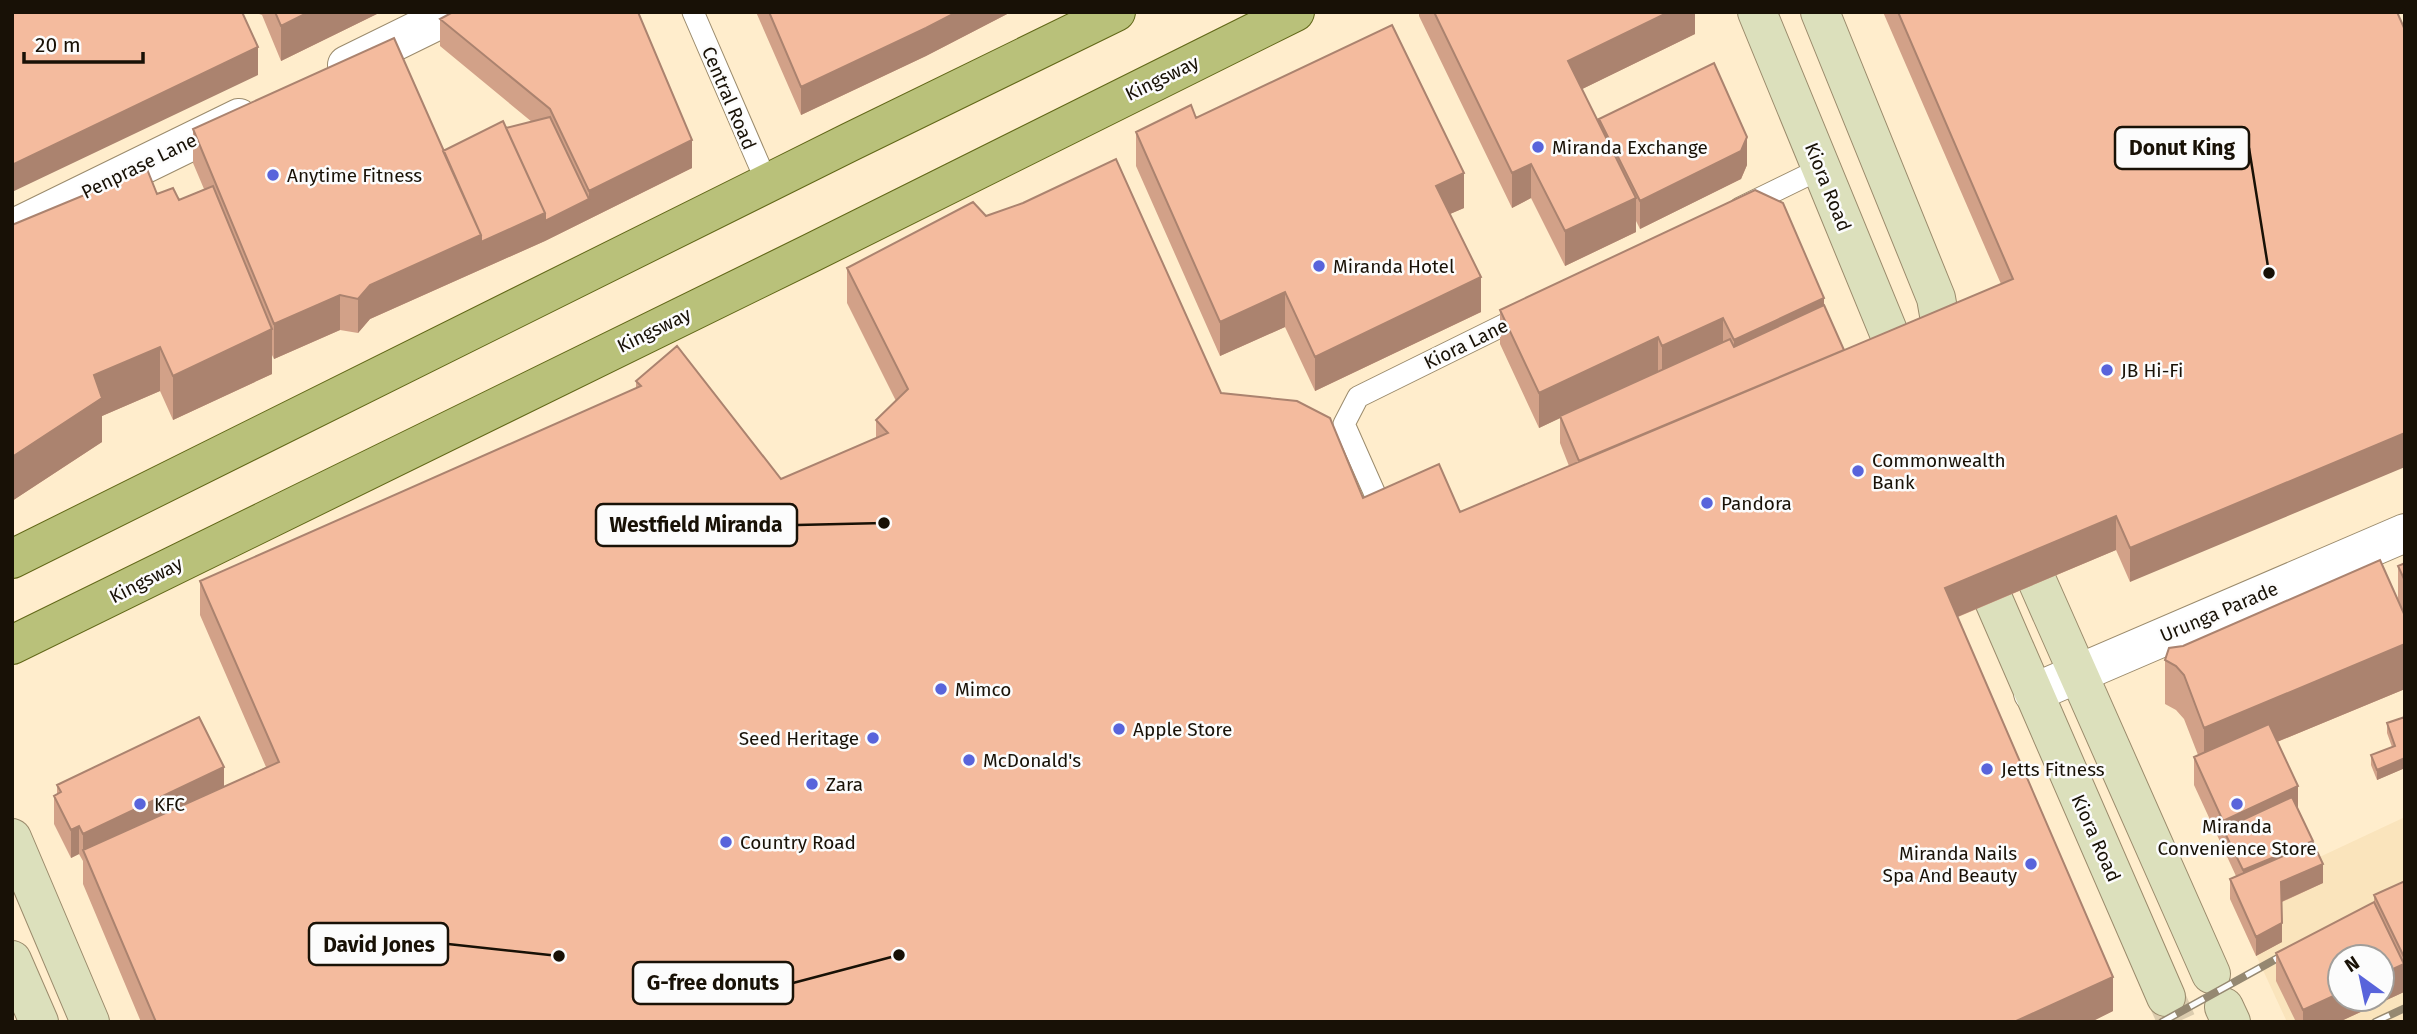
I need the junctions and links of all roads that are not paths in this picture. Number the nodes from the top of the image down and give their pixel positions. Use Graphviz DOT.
graph roads {
  1 [pos="455,12"];
  2 [pos="693,12"];
  3 [pos="1116,12"];
  4 [pos="1295,12"];
  5 [pos="1756,12"];
  6 [pos="1820,12"];
  7 [pos="320,78"];
  8 [pos="271,102"];
  9 [pos="1820,169"];
  10 [pos="767,183"];
  11 [pos="1728,214"];
  12 [pos="12,229"];
  13 [pos="1543,306"];
  14 [pos="1944,343"];
  15 [pos="1900,360"];
  16 [pos="1375,495"];
  17 [pos="2405,533"];
  18 [pos="12,559"];
  19 [pos="2038,583"];
  20 [pos="1994,601"];
  21 [pos="12,645"];
  22 [pos="2077,673"];
  23 [pos="2033,693"];
  24 [pos="12,838"];
  25 [pos="12,960"];
  26 [pos="2166,997"];
  27 [pos="2222,1001"];
  28 [pos="38,1022"];
  29 [pos="90,1022"];
  1 -- 7 [label="street"];
  2 -- 10 [label="lane, Central Road"];
  3 -- 10 [label="main road"];
  4 -- 21 [label="main road, Kingsway"];
  5 -- 9 [label="street, Kiora Road"];
  6 -- 14 [label="street"];
  8 -- 12 [label="street, Penprase Lane"];
  9 -- 11 [label="lane"];
  9 -- 15 [label="street, Kiora Road"];
  10 -- 18 [label="main road"];
  13 -- 16 [label="lane, Kiora Lane"];
  17 -- 22 [label="street, Urunga Parade"];
  19 -- 22 [label="street"];
  20 -- 23 [label="street, Kiora Road"];
  22 -- 23 [label="street, Urunga Parade"];
  22 -- 27 [label="street"];
  23 -- 26 [label="street, Kiora Road"];
  24 -- 29 [label="street"];
  25 -- 28 [label="street"];
}
